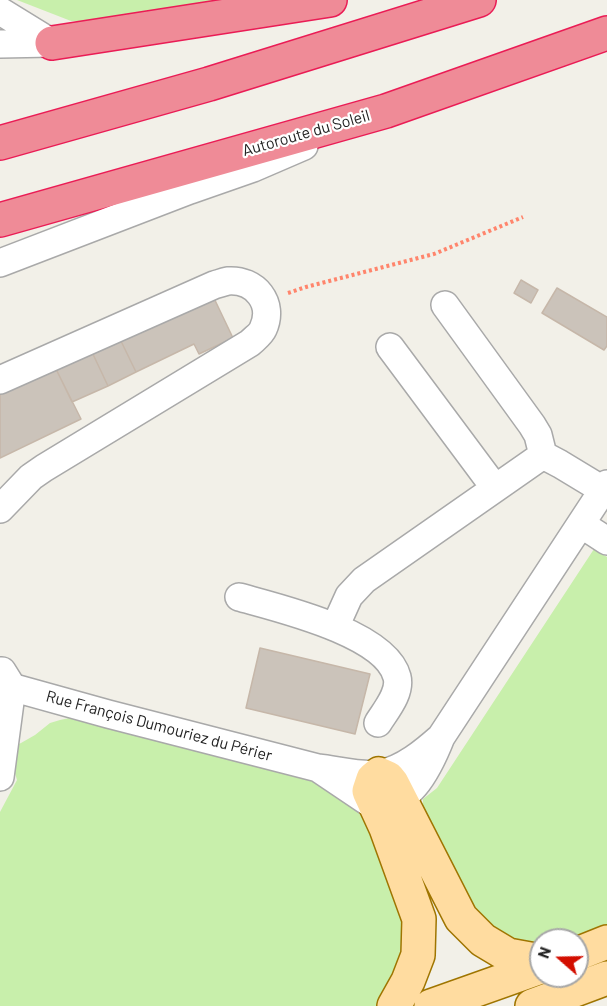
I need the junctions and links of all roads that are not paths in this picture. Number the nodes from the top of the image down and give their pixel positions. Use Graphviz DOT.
graph roads {
  1 [pos="330,0"];
  2 [pos="479,0"];
  3 [pos="0,11"];
  4 [pos="607,33"];
  5 [pos="52,43"];
  6 [pos="0,44"];
  7 [pos="386,111"];
  8 [pos="0,142"];
  9 [pos="0,220"];
  10 [pos="0,263"];
  11 [pos="444,304"];
  12 [pos="390,347"];
  13 [pos="0,380"];
  14 [pos="543,455"];
  15 [pos="605,487"];
  16 [pos="495,488"];
  17 [pos="0,508"];
  18 [pos="581,524"];
  19 [pos="607,541"];
  20 [pos="239,597"];
  21 [pos="335,627"];
  22 [pos="3,685"];
  23 [pos="378,723"];
  24 [pos="0,777"];
  25 [pos="385,792"];
  26 [pos="607,942"];
  27 [pos="589,949"];
  28 [pos="529,959"];
  29 [pos="529,971"];
  30 [pos="607,978"];
  31 [pos="394,1006"];
  32 [pos="431,1006"];
  33 [pos="532,1006"];
  1 -- 5 [label="highway"];
  2 -- 8 [label="highway"];
  3 -- 5 [label="street"];
  4 -- 7 [label="highway, Autoroute du Soleil"];
  5 -- 6 [label="street"];
  7 -- 9 [label="highway, Autoroute du Soleil"];
  7 -- 10 [label="street"];
  11 -- 14 [label="street"];
  12 -- 16 [label="street"];
  13 -- 17 [label="street"];
  14 -- 15 [label="street"];
  14 -- 16 [label="street"];
  15 -- 18 [label="street"];
  16 -- 21 [label="street"];
  18 -- 19 [label="street"];
  18 -- 25 [label="street"];
  20 -- 21 [label="street"];
  21 -- 23 [label="street"];
  22 -- 24 [label="street"];
  22 -- 25 [label="street, Rue François Dumouriez du Périer"];
  25 -- 28 [label="main road"];
  25 -- 31 [label="main road"];
  26 -- 27 [label="main road"];
  29 -- 32 [label="main road"];
  30 -- 33 [label="main road"];
}
